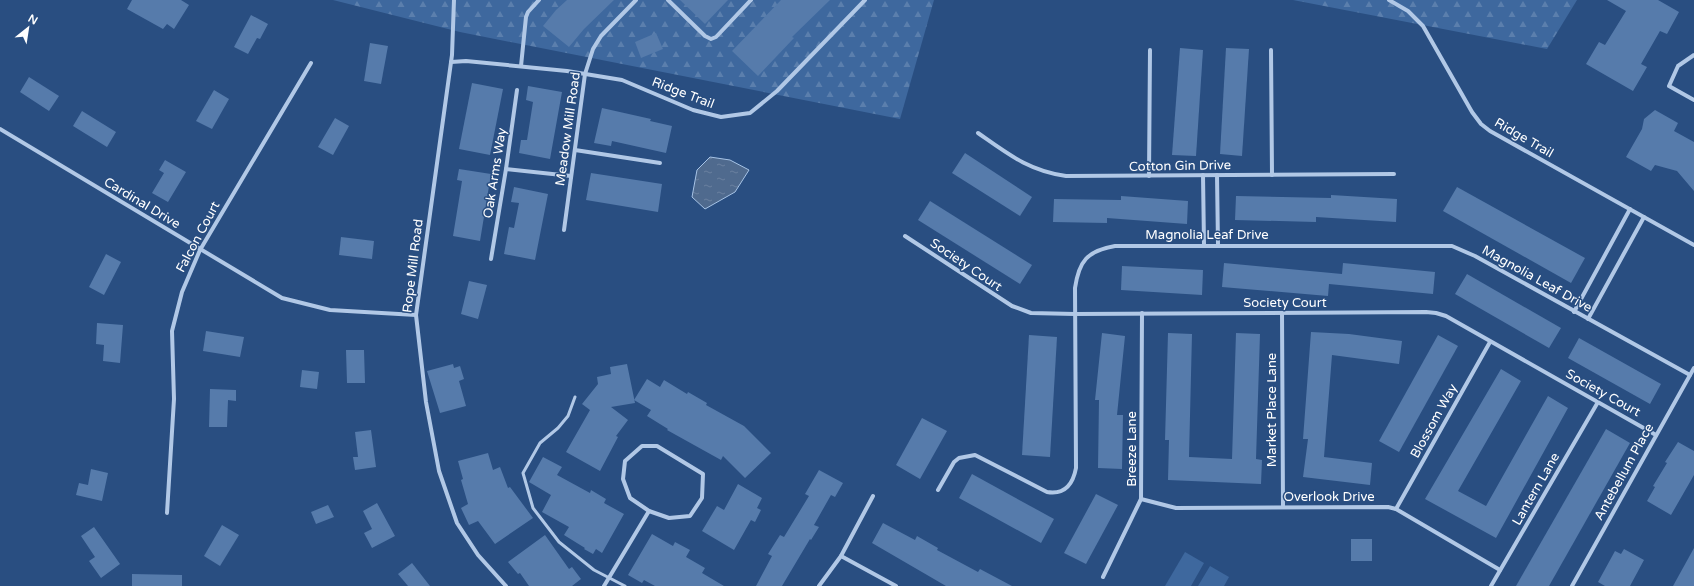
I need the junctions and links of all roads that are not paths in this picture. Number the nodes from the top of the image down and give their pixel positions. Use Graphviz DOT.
graph roads {
  1 [pos="454,0"];
  2 [pos="539,0"];
  3 [pos="636,0"];
  4 [pos="668,0"];
  5 [pos="751,0"];
  6 [pos="865,0"];
  7 [pos="1389,0"];
  8 [pos="1150,50"];
  9 [pos="1271,50"];
  10 [pos="1694,55"];
  11 [pos="451,62"];
  12 [pos="311,63"];
  13 [pos="521,66"];
  14 [pos="585,74"];
  15 [pos="517,90"];
  16 [pos="1694,100"];
  17 [pos="0,129"];
  18 [pos="978,134"];
  19 [pos="575,150"];
  20 [pos="660,163"];
  21 [pos="506,168"];
  22 [pos="1394,174"];
  23 [pos="1203,175"];
  24 [pos="1217,175"];
  25 [pos="1272,175"];
  26 [pos="571,176"];
  27 [pos="1149,176"];
  28 [pos="1630,208"];
  29 [pos="1644,217"];
  30 [pos="564,230"];
  31 [pos="905,236"];
  32 [pos="1204,245"];
  33 [pos="1218,245"];
  34 [pos="1694,246"];
  35 [pos="200,250"];
  36 [pos="491,259"];
  37 [pos="1574,312"];
  38 [pos="1282,313"];
  39 [pos="1075,314"];
  40 [pos="1142,314"];
  41 [pos="416,315"];
  42 [pos="1588,319"];
  43 [pos="1490,342"];
  44 [pos="1694,368"];
  45 [pos="1690,375"];
  46 [pos="575,397"];
  47 [pos="1598,402"];
  48 [pos="1656,435"];
  49 [pos="938,490"];
  50 [pos="873,496"];
  51 [pos="1141,499"];
  52 [pos="1283,507"];
  53 [pos="1396,509"];
  54 [pos="649,511"];
  55 [pos="167,513"];
  56 [pos="841,556"];
  57 [pos="1500,570"];
  58 [pos="1103,577"];
  59 [pos="609,578"];
  60 [pos="506,586"];
  61 [pos="604,586"];
  62 [pos="626,586"];
  63 [pos="819,586"];
  64 [pos="896,586"];
  65 [pos="1491,586"];
  66 [pos="1572,586"];
  1 -- 11 [label="street, Rope Mill Road"];
  2 -- 13 [label="street"];
  3 -- 14 [label="street, Meadow Mill Road"];
  4 -- 5 [label="street"];
  6 -- 14 [label="street, Ridge Trail"];
  7 -- 28 [label="street, Ridge Trail"];
  8 -- 27 [label="street"];
  9 -- 25 [label="street"];
  10 -- 16 [label="street"];
  11 -- 13 [label="street, Ridge Trail"];
  11 -- 41 [label="street, Rope Mill Road"];
  12 -- 35 [label="street, Falcon Court"];
  13 -- 14 [label="street, Ridge Trail"];
  14 -- 19 [label="street, Meadow Mill Road"];
  15 -- 21 [label="street, Oak Arms Way"];
  17 -- 35 [label="street, Cardinal Drive"];
  18 -- 27 [label="street, Cotton Gin Drive"];
  19 -- 20 [label="street"];
  19 -- 26 [label="street, Meadow Mill Road"];
  21 -- 26 [label="street"];
  21 -- 36 [label="street, Oak Arms Way"];
  22 -- 25 [label="street, Cotton Gin Drive"];
  23 -- 24 [label="street, Cotton Gin Drive"];
  23 -- 27 [label="street, Cotton Gin Drive"];
  23 -- 32 [label="street"];
  24 -- 25 [label="street, Cotton Gin Drive"];
  24 -- 33 [label="street"];
  26 -- 30 [label="street, Meadow Mill Road"];
  28 -- 29 [label="street, Ridge Trail"];
  28 -- 37 [label="street"];
  29 -- 34 [label="street, Ridge Trail"];
  29 -- 42 [label="street"];
  31 -- 39 [label="street, Society Court"];
  32 -- 33 [label="street, Magnolia Leaf Drive"];
  32 -- 39 [label="street, Magnolia Leaf Drive"];
  33 -- 37 [label="street, Magnolia Leaf Drive"];
  35 -- 41 [label="street, Cardinal Drive"];
  35 -- 55 [label="street, Falcon Court"];
  37 -- 42 [label="street, Magnolia Leaf Drive"];
  38 -- 40 [label="street, Society Court"];
  38 -- 43 [label="street, Society Court"];
  38 -- 52 [label="street, Market Place Lane"];
  39 -- 40 [label="street, Society Court"];
  39 -- 49 [label="street, Magnolia Leaf Drive"];
  40 -- 51 [label="street, Breeze Lane"];
  41 -- 60 [label="street, Rope Mill Road"];
  42 -- 45 [label="street, Magnolia Leaf Drive"];
  43 -- 47 [label="street, Society Court"];
  43 -- 53 [label="street, Blossom Way"];
  44 -- 45 [label="street, Antebellum Place"];
  45 -- 48 [label="street, Antebellum Place"];
  46 -- 59 [label="lane"];
  47 -- 48 [label="street, Society Court"];
  47 -- 57 [label="street, Lantern Lane"];
  48 -- 66 [label="street, Antebellum Place"];
  50 -- 56 [label="street"];
  51 -- 52 [label="street, Overlook Drive"];
  51 -- 58 [label="street, Breeze Lane"];
  52 -- 53 [label="street, Overlook Drive"];
  53 -- 57 [label="street, Overlook Drive"];
  54 -- 54 [label="street"];
  54 -- 59 [label="street"];
  56 -- 63 [label="street"];
  56 -- 64 [label="street"];
  57 -- 65 [label="street, Lantern Lane"];
  59 -- 61 [label="street"];
  59 -- 62 [label="lane"];
}
